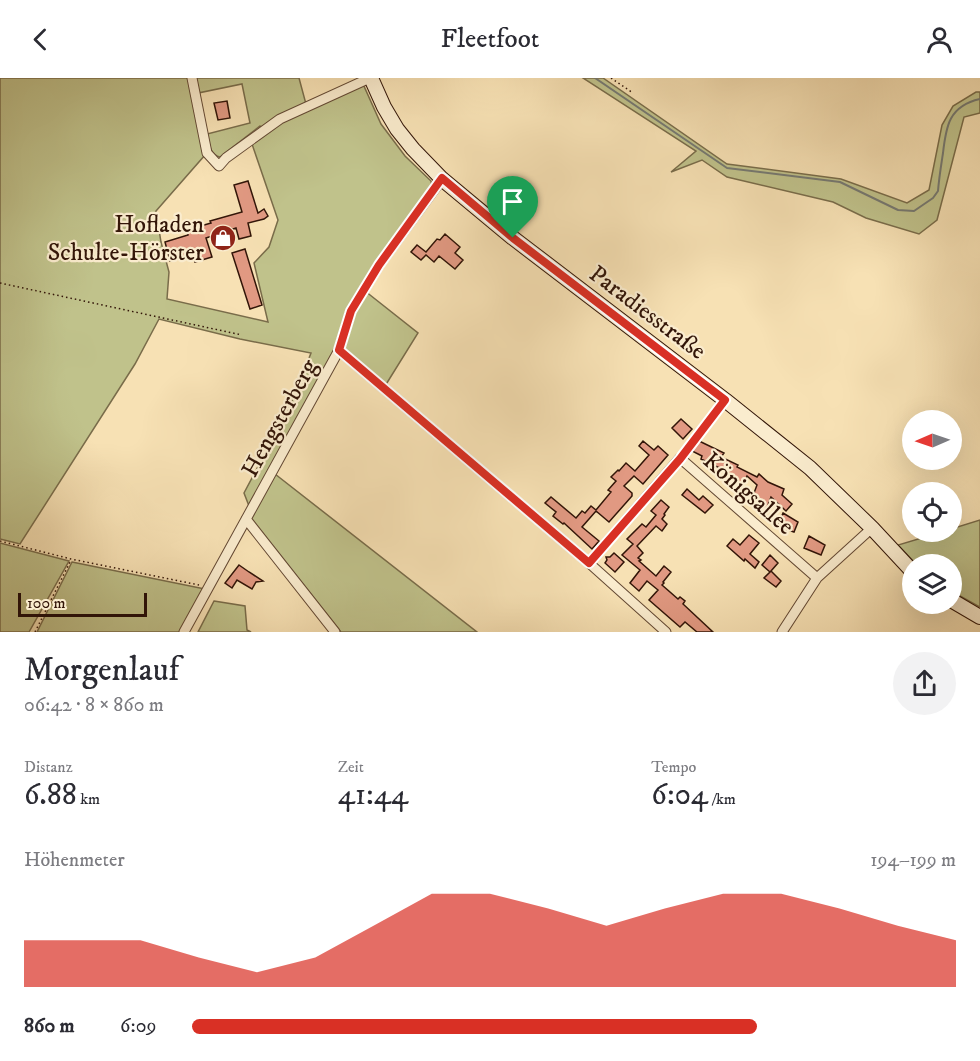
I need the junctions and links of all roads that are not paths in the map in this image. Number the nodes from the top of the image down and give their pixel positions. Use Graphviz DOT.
graph roads {
  1 [pos="192,78"];
  2 [pos="371,78"];
  3 [pos="442,178"];
  4 [pos="339,350"];
  5 [pos="246,519"];
  6 [pos="872,528"];
  7 [pos="902,560"];
  8 [pos="589,563"];
  9 [pos="817,578"];
  10 [pos="962,606"];
  11 [pos="980,617"];
  12 [pos="184,632"];
  13 [pos="335,632"];
  14 [pos="666,632"];
  15 [pos="782,632"];
  1 -- 2 [label="street"];
  2 -- 3 [label="main road, Paradiesstraße"];
  3 -- 4 [label="street, Hengsterberg"];
  3 -- 6 [label="main road, Paradiesstraße"];
  4 -- 5 [label="street, Hengsterberg"];
  4 -- 8 [label="street"];
  5 -- 12 [label="street, Hengsterberg"];
  5 -- 13 [label="street"];
  6 -- 7 [label="main road, Paradiesstraße"];
  6 -- 9 [label="street"];
  8 -- 9 [label="street, Königsallee"];
  8 -- 14 [label="street"];
  9 -- 15 [label="street"];
  10 -- 11 [label="main road"];
}
